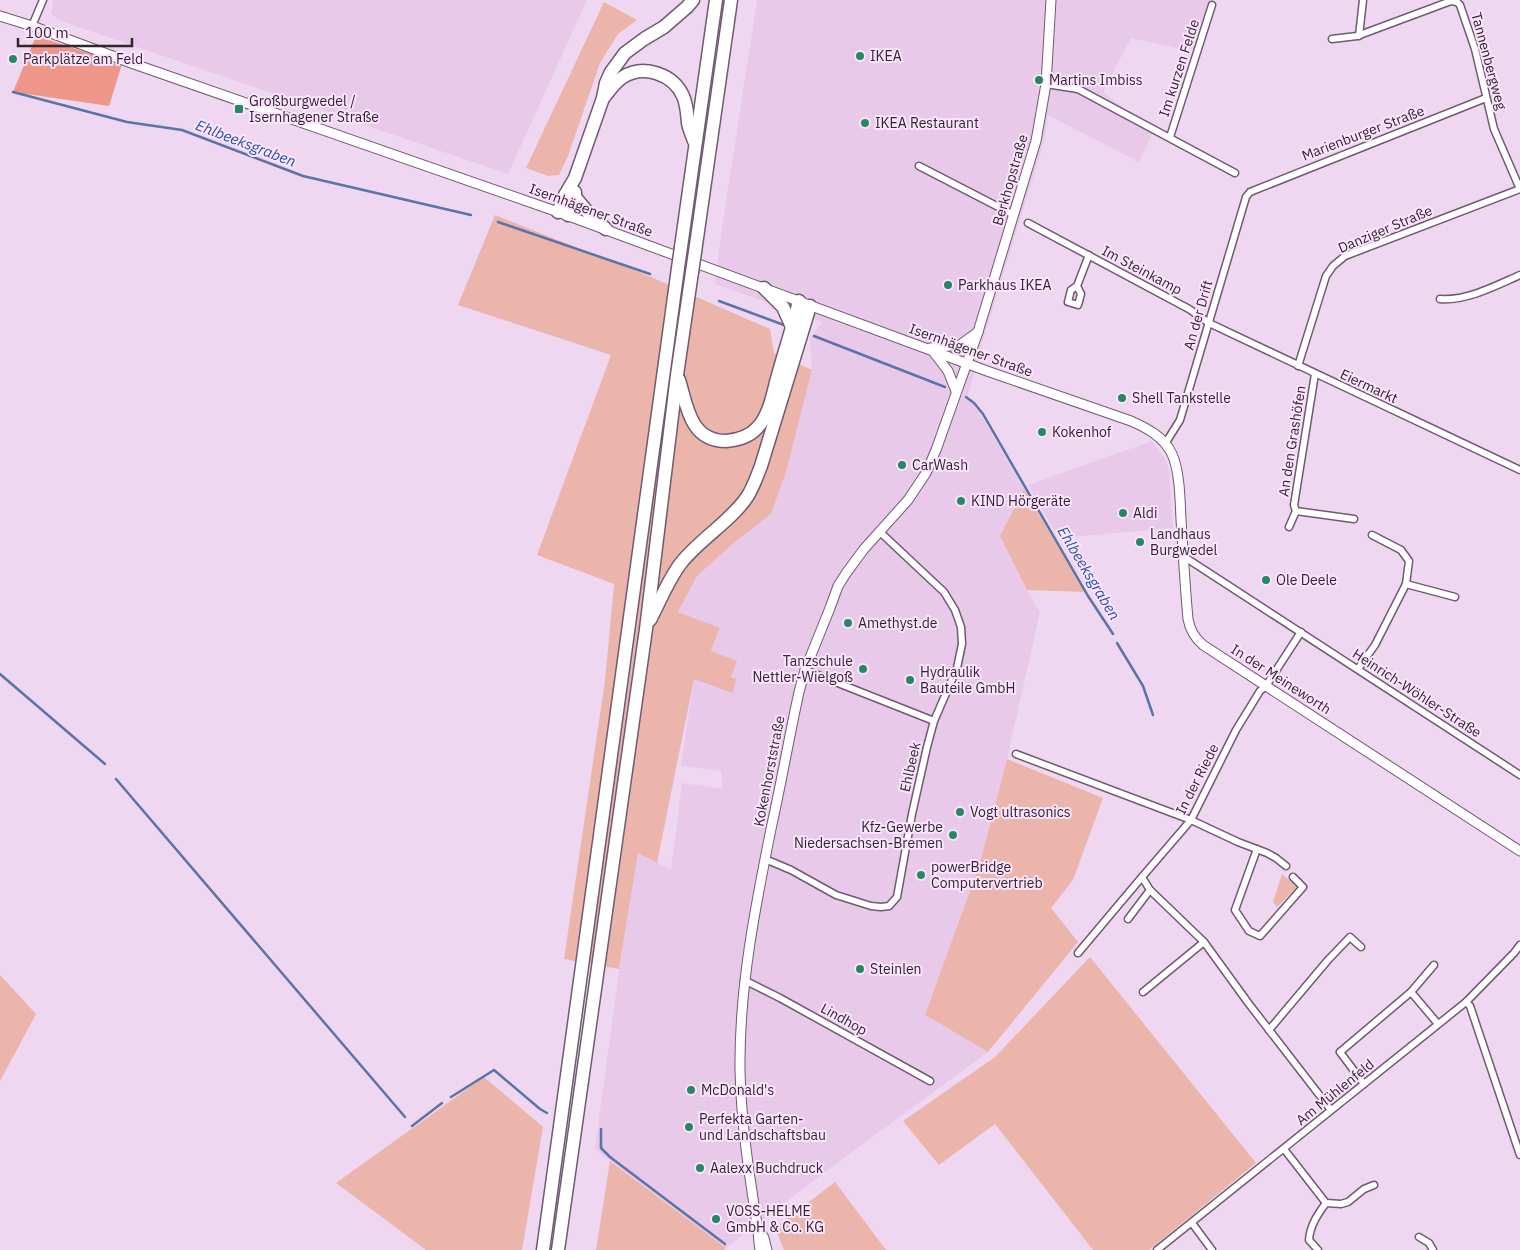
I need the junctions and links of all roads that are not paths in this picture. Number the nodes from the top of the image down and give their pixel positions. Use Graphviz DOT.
graph roads {
  1 [pos="43,0"];
  2 [pos="693,0"];
  3 [pos="716,0"];
  4 [pos="731,0"];
  5 [pos="1051,0"];
  6 [pos="1363,0"];
  7 [pos="1452,1"];
  8 [pos="1212,6"];
  9 [pos="0,16"];
  10 [pos="32,26"];
  11 [pos="1358,36"];
  12 [pos="1332,39"];
  13 [pos="1046,84"];
  14 [pos="602,98"];
  15 [pos="1486,98"];
  16 [pos="1170,138"];
  17 [pos="695,143"];
  18 [pos="919,166"];
  19 [pos="1235,173"];
  20 [pos="575,178"];
  21 [pos="1520,189"];
  22 [pos="1250,192"];
  23 [pos="575,197"];
  24 [pos="563,214"];
  25 [pos="1014,215"];
  26 [pos="1028,222"];
  27 [pos="606,229"];
  28 [pos="1089,255"];
  29 [pos="1520,275"];
  30 [pos="1077,286"];
  31 [pos="764,288"];
  32 [pos="1440,299"];
  33 [pos="804,303"];
  34 [pos="1209,323"];
  35 [pos="792,327"];
  36 [pos="978,332"];
  37 [pos="929,349"];
  38 [pos="966,363"];
  39 [pos="1298,366"];
  40 [pos="1315,374"];
  41 [pos="677,375"];
  42 [pos="956,391"];
  43 [pos="1165,444"];
  44 [pos="1520,470"];
  45 [pos="1296,511"];
  46 [pos="1354,519"];
  47 [pos="1289,527"];
  48 [pos="880,532"];
  49 [pos="1372,535"];
  50 [pos="1183,556"];
  51 [pos="1406,584"];
  52 [pos="1455,597"];
  53 [pos="646,630"];
  54 [pos="1301,632"];
  55 [pos="1358,669"];
  56 [pos="805,670"];
  57 [pos="1266,686"];
  58 [pos="934,721"];
  59 [pos="1016,754"];
  60 [pos="1520,775"];
  61 [pos="1191,820"];
  62 [pos="1256,849"];
  63 [pos="1520,851"];
  64 [pos="765,859"];
  65 [pos="1286,866"];
  66 [pos="1294,877"];
  67 [pos="1142,878"];
  68 [pos="1150,890"];
  69 [pos="1128,919"];
  70 [pos="1204,942"];
  71 [pos="1520,945"];
  72 [pos="1362,947"];
  73 [pos="1078,953"];
  74 [pos="1434,965"];
  75 [pos="744,980"];
  76 [pos="1143,992"];
  77 [pos="1411,992"];
  78 [pos="1466,1002"];
  79 [pos="1438,1024"];
  80 [pos="1269,1030"];
  81 [pos="930,1082"];
  82 [pos="1364,1084"];
  83 [pos="1331,1110"];
  84 [pos="1284,1149"];
  85 [pos="1520,1155"];
  86 [pos="1374,1185"];
  87 [pos="1326,1203"];
  88 [pos="1192,1223"];
  89 [pos="758,1227"];
  90 [pos="1419,1237"];
  91 [pos="543,1250"];
  92 [pos="558,1250"];
  93 [pos="760,1250"];
  94 [pos="767,1250"];
  95 [pos="1158,1250"];
  96 [pos="1212,1250"];
  97 [pos="1318,1250"];
  98 [pos="1433,1250"];
  1 -- 10 [label="street"];
  2 -- 14 [label="highway"];
  3 -- 17 [label="highway"];
  4 -- 41 [label="highway, bridge"];
  5 -- 13 [label="main road, Berkhopstraße"];
  6 -- 11 [label="street"];
  7 -- 11 [label="street"];
  7 -- 15 [label="street, Tannenbergweg"];
  8 -- 16 [label="street, Im kurzen Felde"];
  9 -- 10 [label="main road, Isernhägener Straße"];
  10 -- 24 [label="main road, Isernhägener Straße"];
  11 -- 12 [label="street"];
  13 -- 16 [label="street, Im kurzen Felde"];
  13 -- 25 [label="main road, Berkhopstraße"];
  14 -- 17 [label="highway"];
  14 -- 20 [label="highway"];
  15 -- 21 [label="street, Tannenbergweg"];
  15 -- 22 [label="street, Marienburger Straße"];
  16 -- 19 [label="street, Im kurzen Felde"];
  17 -- 91 [label="highway, bridge"];
  18 -- 25 [label="street"];
  20 -- 23 [label="highway"];
  20 -- 24 [label="highway"];
  21 -- 39 [label="street, Danziger Straße"];
  22 -- 34 [label="street, An der Drift"];
  23 -- 24 [label="highway"];
  23 -- 27 [label="highway"];
  24 -- 27 [label="main road, Isernhägener Straße"];
  25 -- 36 [label="main road, Berkhopstraße"];
  26 -- 28 [label="street, Im Steinkamp"];
  27 -- 31 [label="main road, Isernhägener Straße"];
  28 -- 30 [label="street, Im Steinkamp"];
  28 -- 34 [label="street, Im Steinkamp"];
  29 -- 32 [label="street"];
  31 -- 33 [label="main road, Isernhägener Straße"];
  31 -- 35 [label="highway"];
  33 -- 35 [label="highway"];
  33 -- 37 [label="main road, Isernhägener Straße"];
  33 -- 53 [label="highway"];
  34 -- 39 [label="street, Eiermarkt"];
  34 -- 43 [label="street, An der Drift"];
  35 -- 41 [label="highway"];
  36 -- 37 [label="main road"];
  36 -- 38 [label="main road, Berkhopstraße"];
  37 -- 38 [label="main road, Isernhägener Straße"];
  37 -- 42 [label="main road"];
  38 -- 42 [label="main road, Kokenhorststraße"];
  38 -- 43 [label="main road, Isernhägener Straße"];
  39 -- 40 [label="street, Eiermarkt"];
  40 -- 44 [label="street, Eiermarkt"];
  40 -- 45 [label="street, An den Grashöfen"];
  41 -- 53 [label="highway"];
  42 -- 48 [label="main road, Kokenhorststraße"];
  43 -- 50 [label="main road, In der Meineworth"];
  45 -- 46 [label="street, An den Grashöfen"];
  45 -- 47 [label="street, An den Grashöfen"];
  48 -- 56 [label="main road, Kokenhorststraße"];
  48 -- 58 [label="street, Ehlbeek"];
  49 -- 51 [label="street"];
  50 -- 54 [label="street, Heinrich-Wöhler-Straße"];
  50 -- 57 [label="main road, In der Meineworth"];
  51 -- 52 [label="street"];
  51 -- 55 [label="street"];
  53 -- 92 [label="highway"];
  54 -- 55 [label="street, Heinrich-Wöhler-Straße"];
  54 -- 57 [label="street"];
  55 -- 60 [label="street, Heinrich-Wöhler-Straße"];
  56 -- 58 [label="street"];
  56 -- 64 [label="main road, Kokenhorststraße"];
  57 -- 61 [label="street, In der Riede"];
  57 -- 63 [label="main road, In der Meineworth"];
  58 -- 64 [label="street, Ehlbeek"];
  59 -- 61 [label="street"];
  61 -- 62 [label="street"];
  61 -- 67 [label="street, In der Riede"];
  62 -- 65 [label="street"];
  62 -- 66 [label="street"];
  64 -- 75 [label="main road, Kokenhorststraße"];
  67 -- 68 [label="street"];
  67 -- 73 [label="street, In der Riede"];
  68 -- 69 [label="street"];
  68 -- 70 [label="street"];
  70 -- 76 [label="street"];
  70 -- 80 [label="street"];
  71 -- 78 [label="street, Am Mühlenfeld"];
  72 -- 80 [label="street"];
  74 -- 77 [label="street"];
  75 -- 81 [label="street, Lindhop"];
  75 -- 89 [label="main road, Kokenhorststraße"];
  77 -- 79 [label="street"];
  77 -- 82 [label="street"];
  78 -- 79 [label="street, Am Mühlenfeld"];
  78 -- 85 [label="street"];
  79 -- 82 [label="street, Am Mühlenfeld"];
  80 -- 83 [label="street"];
  82 -- 83 [label="street, Am Mühlenfeld"];
  83 -- 84 [label="street, Am Mühlenfeld"];
  84 -- 87 [label="street"];
  84 -- 88 [label="street, Am Mühlenfeld"];
  86 -- 87 [label="street"];
  87 -- 97 [label="street"];
  88 -- 95 [label="street, Am Mühlenfeld"];
  88 -- 96 [label="street"];
  89 -- 93 [label="main road, Kokenhorststraße"];
  89 -- 94 [label="main road, Kokenhorststraße"];
  90 -- 98 [label="street"];
}
